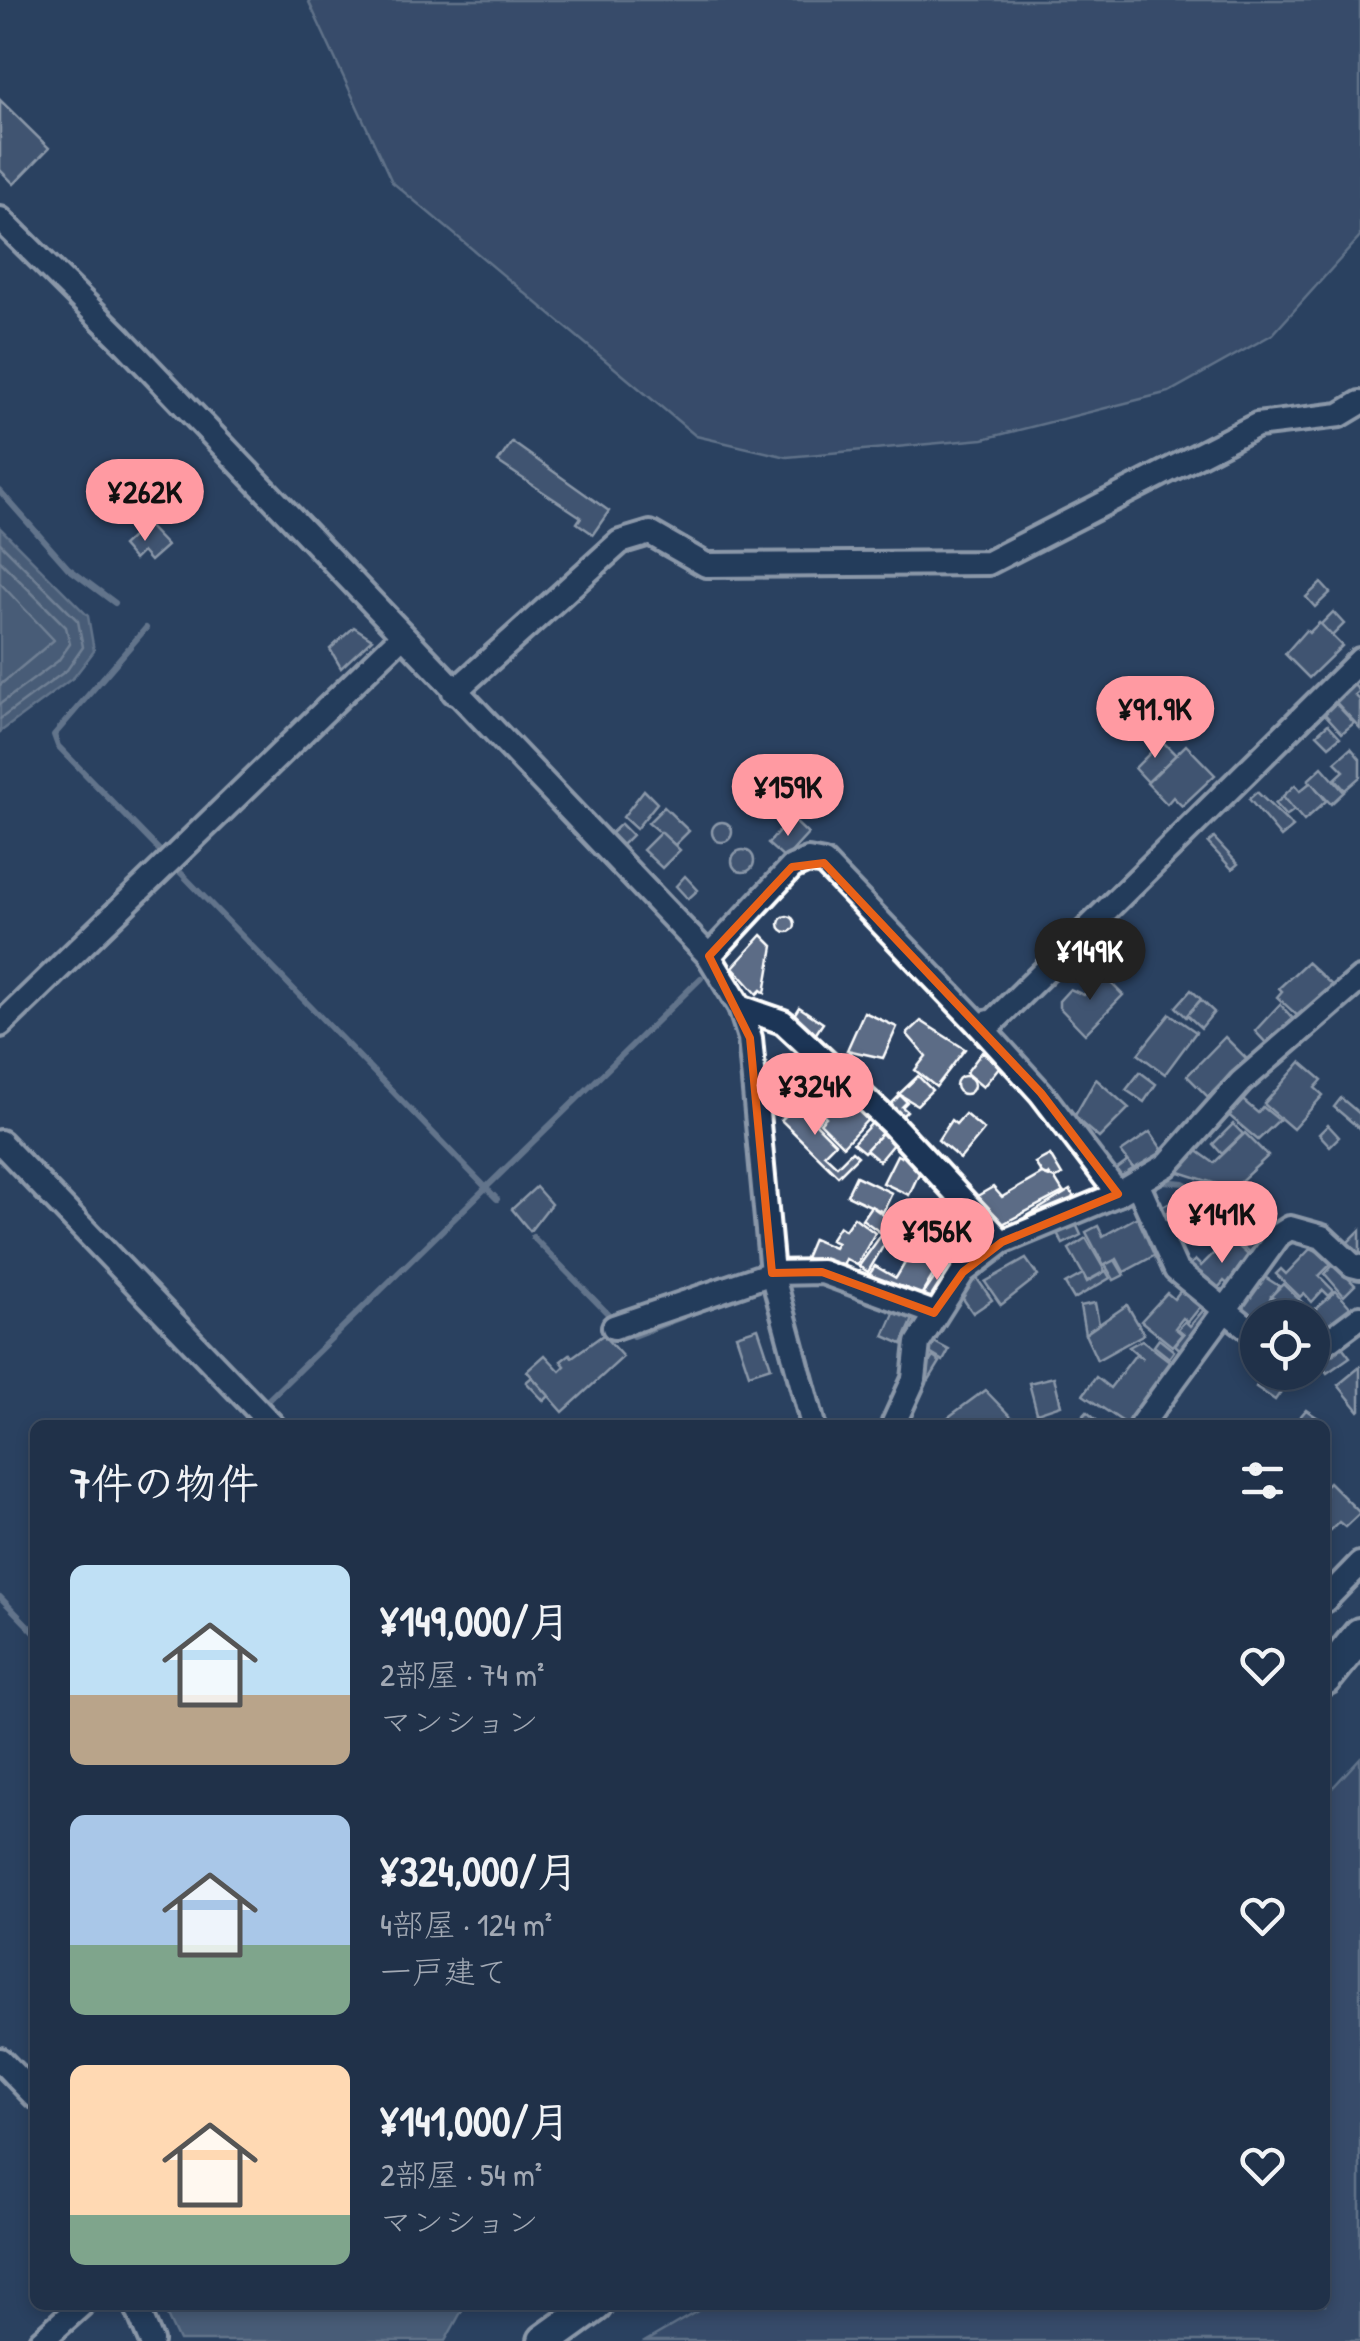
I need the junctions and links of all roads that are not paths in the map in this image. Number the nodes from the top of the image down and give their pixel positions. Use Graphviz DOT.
graph roads {
  1 [pos="0,219"];
  2 [pos="1360,403"];
  3 [pos="402,636"];
  4 [pos="1360,660"];
  5 [pos="454,692"];
  6 [pos="708,956"];
  7 [pos="1360,979"];
  8 [pos="740,1007"];
  9 [pos="0,1024"];
  10 [pos="979,1025"];
  11 [pos="0,1142"];
  12 [pos="1127,1188"];
  13 [pos="1002,1242"];
  14 [pos="1360,1267"];
  15 [pos="772,1272"];
  16 [pos="1225,1310"];
  17 [pos="934,1313"];
  18 [pos="1360,1317"];
  19 [pos="1240,1322"];
  20 [pos="614,1327"];
  21 [pos="1330,1340"];
  22 [pos="267,1420"];
  23 [pos="812,1420"];
  24 [pos="895,1420"];
  25 [pos="1145,1420"];
  26 [pos="1360,1564"];
  27 [pos="1330,1595"];
  28 [pos="1360,1635"];
  29 [pos="1330,1672"];
  30 [pos="0,2060"];
  31 [pos="30,2091"];
  32 [pos="76,2310"];
  33 [pos="138,2310"];
  34 [pos="588,2310"];
  35 [pos="42,2341"];
  36 [pos="151,2341"];
  37 [pos="545,2341"];
  1 -- 3 [label="street"];
  2 -- 5 [label="street"];
  3 -- 5 [label="street"];
  3 -- 9 [label="street"];
  4 -- 10 [label="street"];
  5 -- 6 [label="street"];
  6 -- 8 [label="street"];
  6 -- 10 [label="street"];
  7 -- 12 [label="street"];
  8 -- 13 [label="street"];
  8 -- 15 [label="street"];
  10 -- 12 [label="street"];
  11 -- 22 [label="street"];
  12 -- 13 [label="street"];
  12 -- 16 [label="street"];
  13 -- 17 [label="street"];
  14 -- 16 [label="street"];
  15 -- 17 [label="street"];
  15 -- 20 [label="street"];
  15 -- 23 [label="street"];
  16 -- 19 [label="street"];
  16 -- 25 [label="street"];
  17 -- 24 [label="street"];
  18 -- 21 [label="street"];
  26 -- 27 [label="street"];
  28 -- 29 [label="highway"];
  30 -- 31 [label="street"];
  32 -- 35 [label="street"];
  33 -- 36 [label="street"];
  34 -- 37 [label="highway"];
}
